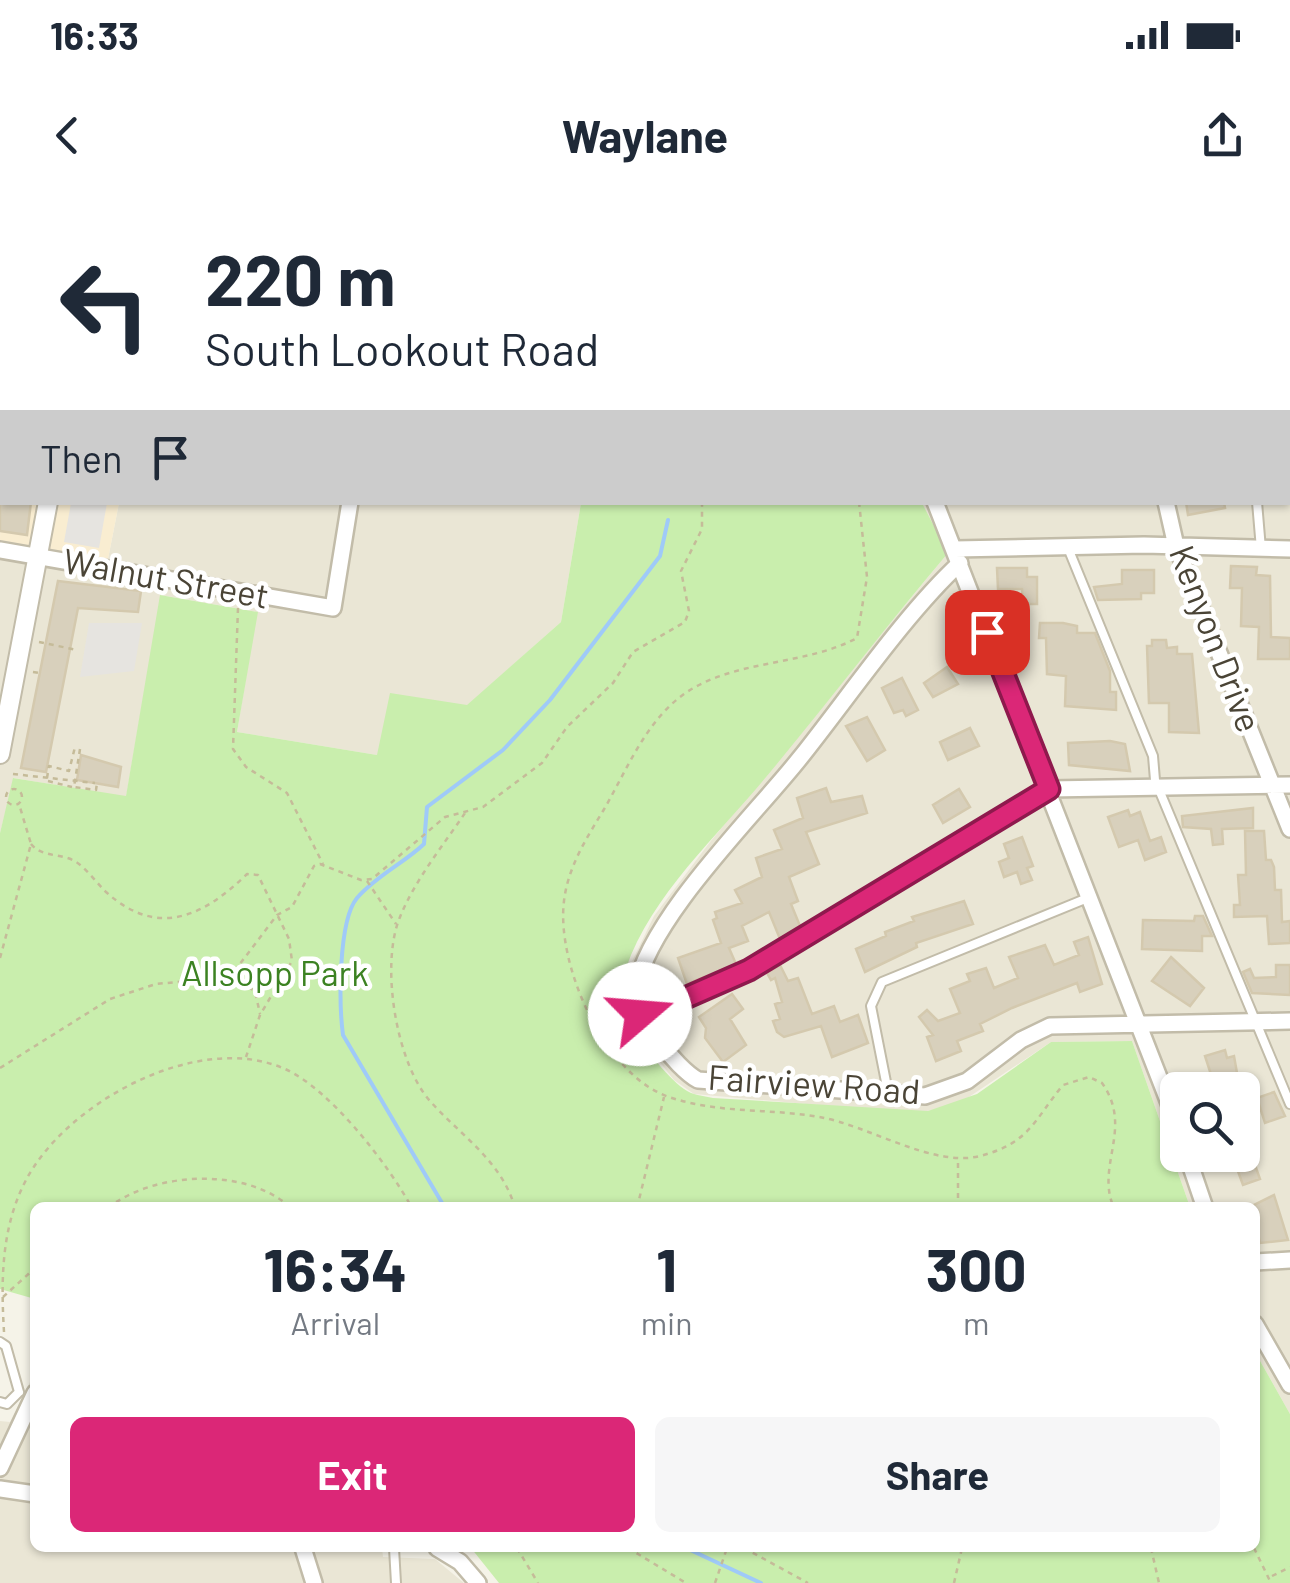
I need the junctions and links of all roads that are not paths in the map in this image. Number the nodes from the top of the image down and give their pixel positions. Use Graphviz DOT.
graph roads {
  1 [pos="47,505"];
  2 [pos="349,505"];
  3 [pos="936,505"];
  4 [pos="1167,505"];
  5 [pos="1257,505"];
  6 [pos="1068,546"];
  7 [pos="1176,546"];
  8 [pos="1261,549"];
  9 [pos="0,550"];
  10 [pos="1289,551"];
  11 [pos="38,556"];
  12 [pos="958,556"];
  13 [pos="0,754"];
  14 [pos="1271,785"];
  15 [pos="1290,785"];
  16 [pos="1159,786"];
  17 [pos="1049,789"];
  18 [pos="1290,830"];
  19 [pos="1090,897"];
  20 [pos="642,1017"];
  21 [pos="1255,1021"];
  22 [pos="1290,1021"];
  23 [pos="1142,1026"];
  24 [pos="1160,1076"];
  25 [pos="888,1096"];
  26 [pos="1290,1104"];
  27 [pos="1192,1172"];
  28 [pos="1202,1202"];
  29 [pos="1290,1260"];
  30 [pos="1260,1262"];
  31 [pos="1260,1333"];
  32 [pos="2,1342"];
  33 [pos="0,1372"];
  34 [pos="12,1374"];
  35 [pos="1290,1385"];
  36 [pos="29,1394"];
  37 [pos="0,1402"];
  38 [pos="0,1468"];
  39 [pos="0,1489"];
  40 [pos="30,1493"];
  41 [pos="304,1552"];
  42 [pos="394,1552"];
  43 [pos="444,1552"];
  44 [pos="314,1583"];
  45 [pos="396,1583"];
  46 [pos="478,1583"];
  1 -- 11 [label="street"];
  2 -- 11 [label="street, Walnut Street"];
  3 -- 12 [label="street"];
  4 -- 7 [label="street, Kenyon Drive"];
  5 -- 8 [label="lane"];
  6 -- 7 [label="street"];
  6 -- 12 [label="street"];
  6 -- 16 [label="lane"];
  7 -- 8 [label="street"];
  7 -- 14 [label="street, Kenyon Drive"];
  8 -- 10 [label="street"];
  9 -- 11 [label="street, Walnut Street"];
  11 -- 13 [label="street"];
  12 -- 17 [label="street"];
  12 -- 20 [label="street"];
  14 -- 15 [label="street"];
  14 -- 16 [label="street"];
  14 -- 18 [label="street, Kenyon Drive"];
  16 -- 17 [label="street"];
  16 -- 21 [label="lane"];
  17 -- 19 [label="street"];
  17 -- 20 [label="street"];
  19 -- 23 [label="street"];
  19 -- 25 [label="lane"];
  20 -- 25 [label="street, Fairview Road"];
  21 -- 22 [label="street, Fairview Road"];
  21 -- 23 [label="street, Fairview Road"];
  21 -- 26 [label="lane"];
  23 -- 24 [label="street"];
  23 -- 25 [label="street, Fairview Road"];
  27 -- 28 [label="street"];
  29 -- 30 [label="street"];
  31 -- 35 [label="street"];
  32 -- 34 [label="lane"];
  33 -- 34 [label="lane"];
  34 -- 36 [label="lane"];
  36 -- 37 [label="lane"];
  36 -- 38 [label="street"];
  39 -- 40 [label="street"];
  41 -- 44 [label="street"];
  42 -- 45 [label="lane"];
  43 -- 46 [label="street"];
}
